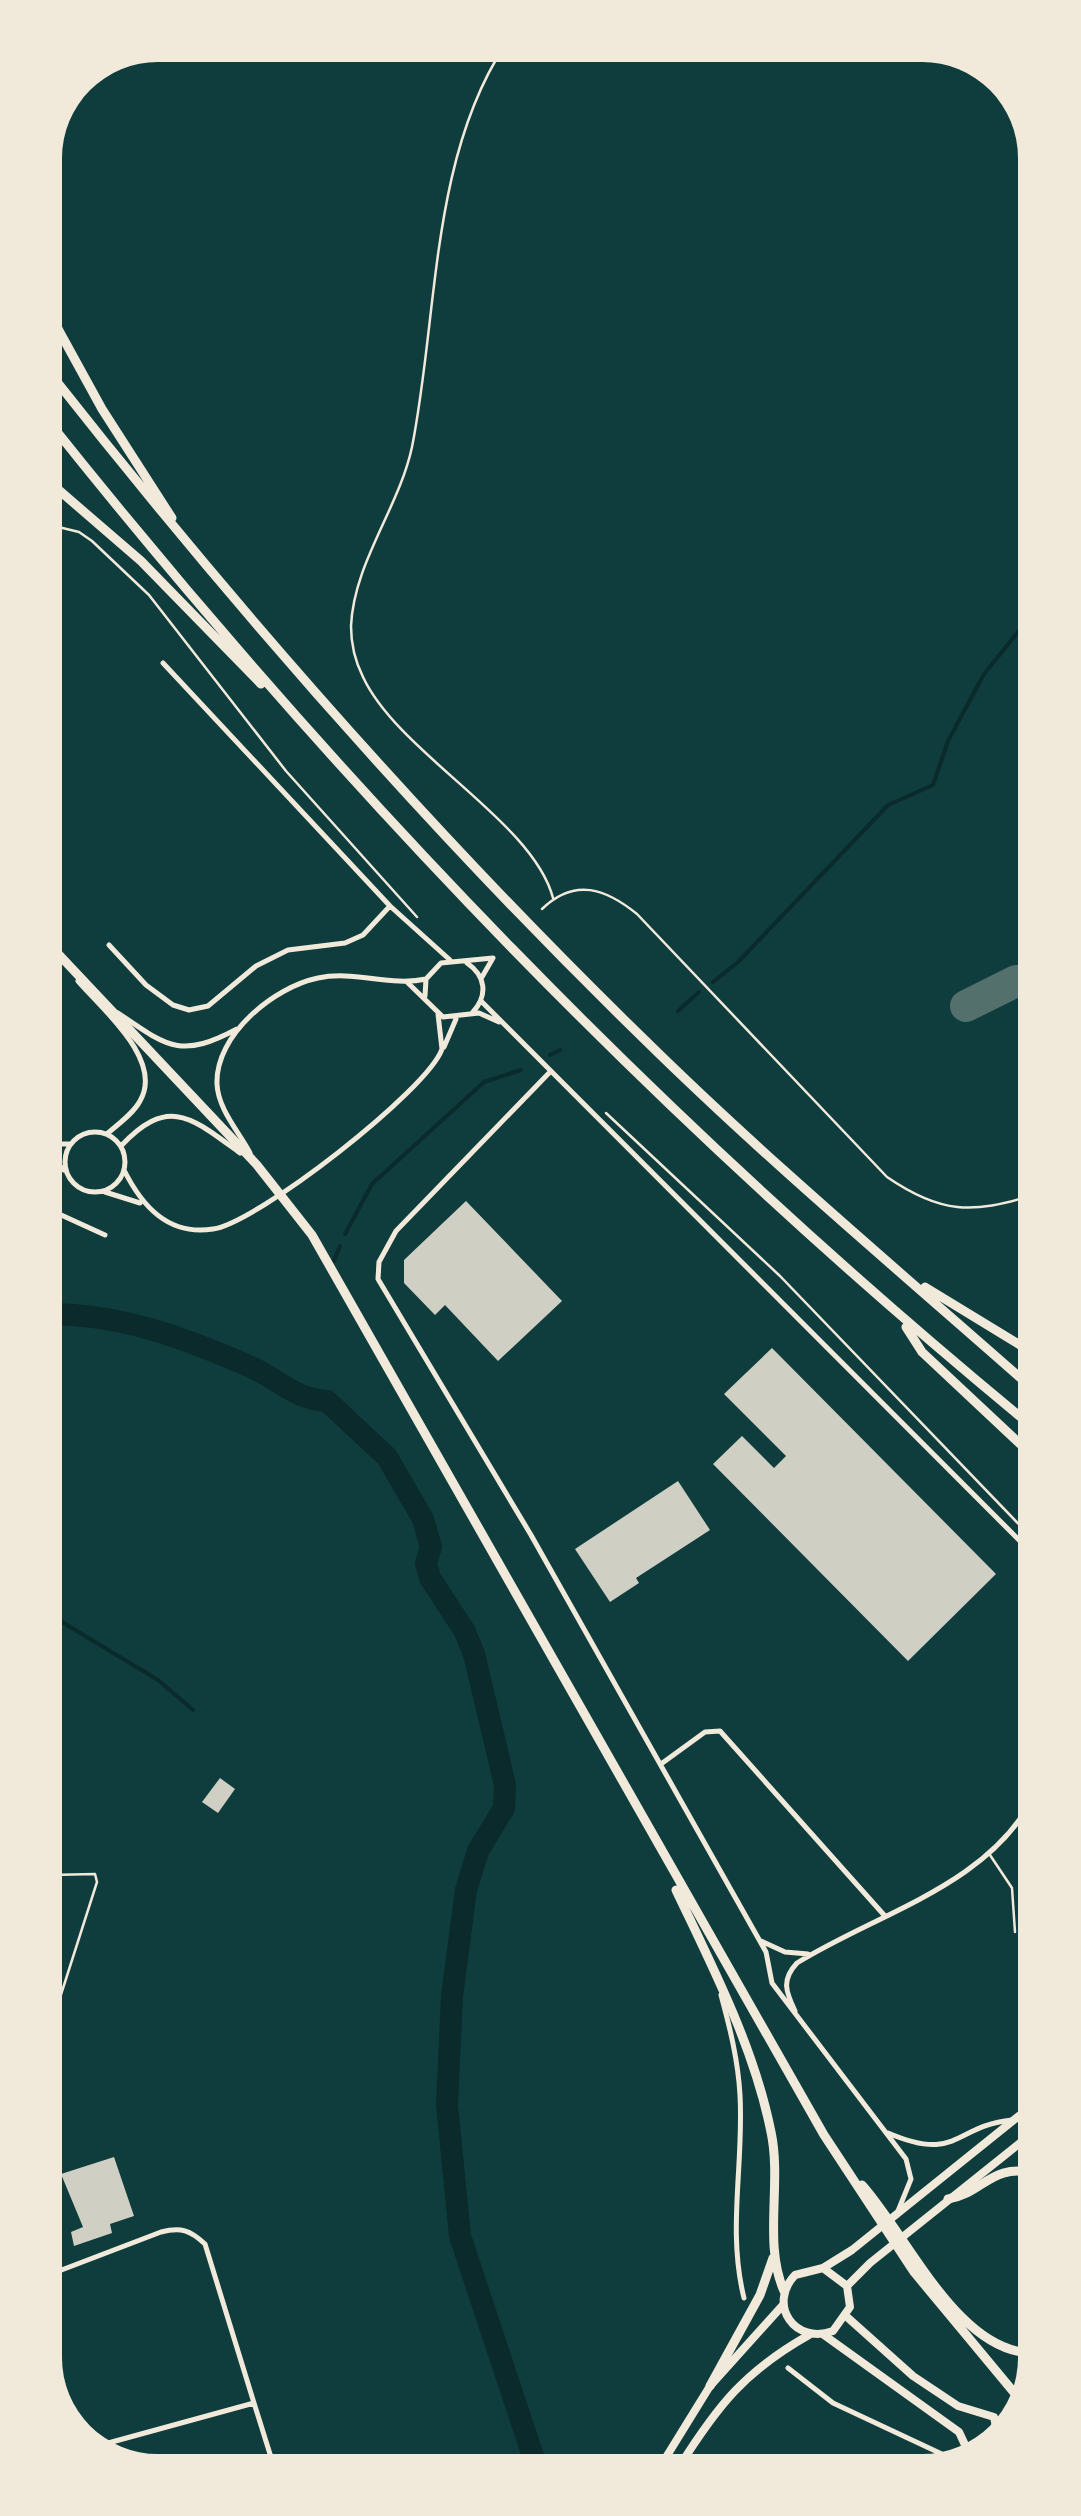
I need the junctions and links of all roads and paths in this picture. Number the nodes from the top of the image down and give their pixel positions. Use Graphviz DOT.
graph roads {
  1 [pos="494,62"];
  2 [pos="63,338"];
  3 [pos="63,389"];
  4 [pos="63,439"];
  5 [pos="63,494"];
  6 [pos="63,528"];
  7 [pos="195,554"];
  8 [pos="163,662"];
  9 [pos="300,720"];
  10 [pos="553,898"];
  11 [pos="390,906"];
  12 [pos="542,909"];
  13 [pos="425,926"];
  14 [pos="429,944"];
  15 [pos="108,945"];
  16 [pos="63,959"];
  17 [pos="450,960"];
  18 [pos="63,962"];
  19 [pos="464,962"];
  20 [pos="434,968"];
  21 [pos="482,978"];
  22 [pos="426,980"];
  23 [pos="405,982"];
  24 [pos="426,999"];
  25 [pos="481,1001"];
  26 [pos="110,1007"];
  27 [pos="472,1013"];
  28 [pos="438,1014"];
  29 [pos="456,1019"];
  30 [pos="503,1024"];
  31 [pos="240,1028"];
  32 [pos="442,1050"];
  33 [pos="548,1073"];
  34 [pos="602,1110"];
  35 [pos="107,1134"];
  36 [pos="63,1144"];
  37 [pos="70,1144"];
  38 [pos="120,1146"];
  39 [pos="257,1165"];
  40 [pos="63,1169"];
  41 [pos="124,1170"];
  42 [pos="66,1172"];
  43 [pos="104,1191"];
  44 [pos="1018,1198"];
  45 [pos="140,1203"];
  46 [pos="63,1216"];
  47 [pos="106,1235"];
  48 [pos="897,1269"];
  49 [pos="902,1320"];
  50 [pos="1018,1343"];
  51 [pos="1018,1375"];
  52 [pos="1018,1415"];
  53 [pos="1018,1442"];
  54 [pos="1018,1523"];
  55 [pos="1018,1539"];
  56 [pos="660,1765"];
  57 [pos="633,1802"];
  58 [pos="1018,1821"];
  59 [pos="989,1854"];
  60 [pos="62,1874"];
  61 [pos="884,1915"];
  62 [pos="1015,1932"];
  63 [pos="759,1940"];
  64 [pos="810,1954"];
  65 [pos="711,1963"];
  66 [pos="62,1990"];
  67 [pos="800,2025"];
  68 [pos="1018,2116"];
  69 [pos="1012,2120"];
  70 [pos="888,2132"];
  71 [pos="1018,2145"];
  72 [pos="842,2164"];
  73 [pos="1018,2172"];
  74 [pos="948,2199"];
  75 [pos="898,2210"];
  76 [pos="776,2251"];
  77 [pos="823,2268"];
  78 [pos="62,2269"];
  79 [pos="847,2286"];
  80 [pos="784,2291"];
  81 [pos="744,2298"];
  82 [pos="783,2305"];
  83 [pos="847,2317"];
  84 [pos="808,2334"];
  85 [pos="824,2335"];
  86 [pos="1018,2354"];
  87 [pos="788,2368"];
  88 [pos="710,2386"];
  89 [pos="1013,2390"];
  90 [pos="254,2403"];
  91 [pos="971,2412"];
  92 [pos="995,2421"];
  93 [pos="959,2432"];
  94 [pos="113,2442"];
  95 [pos="965,2444"];
  96 [pos="938,2452"];
  97 [pos="270,2453"];
  98 [pos="668,2454"];
  99 [pos="689,2454"];
  1 -- 10 [label="lane"];
  2 -- 7 [label="highway"];
  3 -- 7 [label="highway"];
  4 -- 9 [label="highway"];
  5 -- 9 [label="highway"];
  6 -- 13 [label="path"];
  7 -- 48 [label="highway"];
  8 -- 11 [label="street"];
  9 -- 49 [label="highway"];
  10 -- 12 [label="lane"];
  10 -- 44 [label="lane"];
  11 -- 14 [label="street"];
  11 -- 15 [label="street"];
  14 -- 17 [label="street"];
  14 -- 20 [label="street"];
  16 -- 26 [label="highway"];
  17 -- 19 [label="street"];
  17 -- 20 [label="street"];
  18 -- 35 [label="street"];
  19 -- 21 [label="street"];
  19 -- 21 [label="street"];
  20 -- 22 [label="street"];
  21 -- 25 [label="street"];
  22 -- 23 [label="street"];
  22 -- 24 [label="street"];
  23 -- 24 [label="street"];
  23 -- 31 [label="street"];
  24 -- 28 [label="street"];
  25 -- 27 [label="street"];
  25 -- 30 [label="street"];
  26 -- 31 [label="street"];
  26 -- 39 [label="highway"];
  27 -- 29 [label="street"];
  27 -- 30 [label="street"];
  28 -- 29 [label="street"];
  28 -- 32 [label="street"];
  29 -- 32 [label="street"];
  30 -- 33 [label="street"];
  31 -- 39 [label="street"];
  32 -- 45 [label="street"];
  33 -- 55 [label="street"];
  33 -- 56 [label="street"];
  34 -- 54 [label="path"];
  35 -- 37 [label="street"];
  35 -- 38 [label="street"];
  36 -- 37 [label="street"];
  37 -- 42 [label="street"];
  38 -- 39 [label="street"];
  38 -- 41 [label="street"];
  39 -- 57 [label="highway"];
  40 -- 42 [label="street"];
  41 -- 43 [label="street"];
  41 -- 45 [label="street"];
  42 -- 43 [label="street"];
  43 -- 45 [label="street"];
  46 -- 47 [label="street"];
  48 -- 50 [label="highway"];
  48 -- 51 [label="highway"];
  49 -- 52 [label="highway"];
  49 -- 53 [label="highway"];
  56 -- 61 [label="street"];
  56 -- 63 [label="street"];
  57 -- 65 [label="highway"];
  57 -- 72 [label="highway"];
  58 -- 59 [label="street"];
  59 -- 61 [label="street"];
  59 -- 62 [label="lane"];
  60 -- 66 [label="lane"];
  61 -- 64 [label="street"];
  63 -- 64 [label="street"];
  63 -- 67 [label="street"];
  64 -- 67 [label="street"];
  65 -- 76 [label="highway"];
  65 -- 81 [label="street"];
  67 -- 70 [label="street"];
  68 -- 69 [label="main road"];
  69 -- 70 [label="street"];
  69 -- 75 [label="main road"];
  70 -- 75 [label="street"];
  71 -- 74 [label="main road"];
  72 -- 86 [label="highway"];
  72 -- 89 [label="highway"];
  73 -- 74 [label="highway"];
  74 -- 79 [label="main road"];
  75 -- 77 [label="main road"];
  76 -- 80 [label="highway"];
  76 -- 88 [label="highway"];
  77 -- 79 [label="main road"];
  77 -- 80 [label="main road"];
  78 -- 90 [label="street"];
  79 -- 83 [label="main road"];
  80 -- 82 [label="main road"];
  82 -- 84 [label="main road"];
  82 -- 88 [label="main road"];
  83 -- 85 [label="main road"];
  83 -- 91 [label="main road"];
  84 -- 85 [label="main road"];
  84 -- 99 [label="main road"];
  85 -- 93 [label="main road"];
  87 -- 96 [label="street"];
  88 -- 98 [label="main road"];
  90 -- 94 [label="street"];
  90 -- 97 [label="street"];
  91 -- 92 [label="main road"];
  91 -- 93 [label="main road"];
  93 -- 95 [label="main road"];
}
